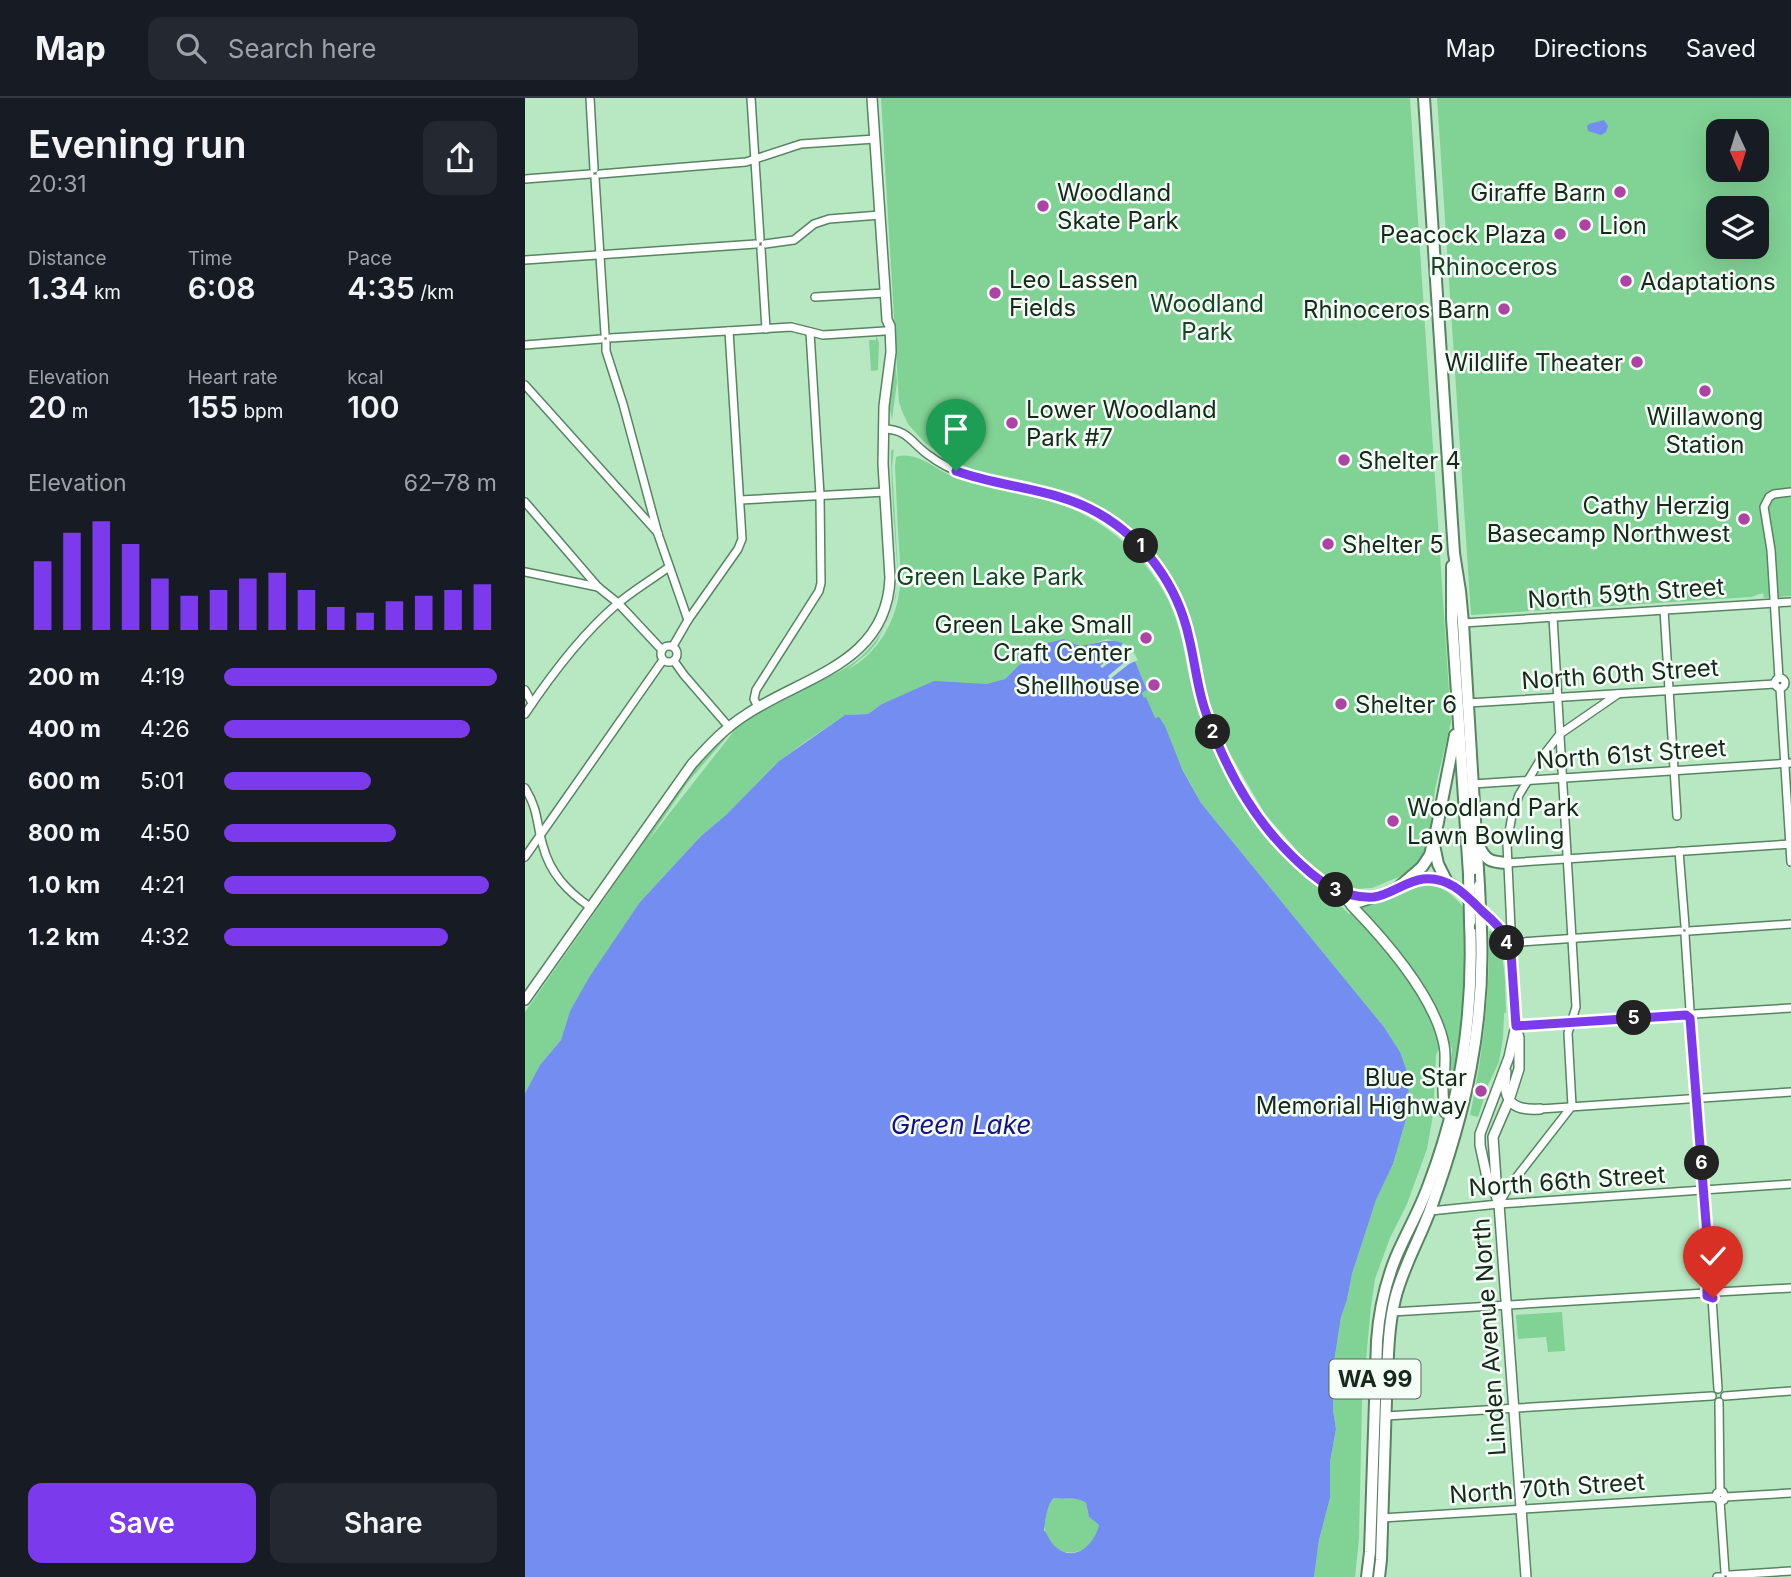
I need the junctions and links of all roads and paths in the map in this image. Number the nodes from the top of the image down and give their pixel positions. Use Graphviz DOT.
graph roads {
  1 [pos="590,98"];
  2 [pos="751,98"];
  3 [pos="872,98"];
  4 [pos="1424,98"];
  5 [pos="875,139"];
  6 [pos="754,159"];
  7 [pos="595,174"];
  8 [pos="525,179"];
  9 [pos="880,215"];
  10 [pos="761,244"];
  11 [pos="600,255"];
  12 [pos="525,260"];
  13 [pos="885,293"];
  14 [pos="815,297"];
  15 [pos="887,320"];
  16 [pos="766,328"];
  17 [pos="729,331"];
  18 [pos="885,331"];
  19 [pos="810,332"];
  20 [pos="605,339"];
  21 [pos="525,345"];
  22 [pos="888,371"];
  23 [pos="525,385"];
  24 [pos="883,429"];
  25 [pos="885,492"];
  26 [pos="1791,492"];
  27 [pos="820,495"];
  28 [pos="740,500"];
  29 [pos="525,502"];
  30 [pos="658,534"];
  31 [pos="1454,553"];
  32 [pos="669,567"];
  33 [pos="525,572"];
  34 [pos="598,587"];
  35 [pos="1791,602"];
  36 [pos="618,603"];
  37 [pos="1775,603"];
  38 [pos="1664,610"];
  39 [pos="1553,617"];
  40 [pos="688,620"];
  41 [pos="1463,623"];
  42 [pos="674,646"];
  43 [pos="662,650"];
  44 [pos="663,660"];
  45 [pos="674,661"];
  46 [pos="1782,683"];
  47 [pos="525,690"];
  48 [pos="1669,690"];
  49 [pos="1618,694"];
  50 [pos="1558,698"];
  51 [pos="532,703"];
  52 [pos="1468,704"];
  53 [pos="758,707"];
  54 [pos="525,714"];
  55 [pos="1458,715"];
  56 [pos="729,727"];
  57 [pos="1560,734"];
  58 [pos="1788,763"];
  59 [pos="1674,771"];
  60 [pos="1563,778"];
  61 [pos="1527,780"];
  62 [pos="1473,784"];
  63 [pos="525,788"];
  64 [pos="1677,816"];
  65 [pos="541,835"];
  66 [pos="1477,841"];
  67 [pos="1434,843"];
  68 [pos="1790,844"];
  69 [pos="1679,851"];
  70 [pos="525,857"];
  71 [pos="1568,859"];
  72 [pos="1791,862"];
  73 [pos="1507,863"];
  74 [pos="1447,881"];
  75 [pos="1400,886"];
  76 [pos="1329,887"];
  77 [pos="1376,897"];
  78 [pos="1351,905"];
  79 [pos="590,907"];
  80 [pos="1791,924"];
  81 [pos="1685,931"];
  82 [pos="1573,939"];
  83 [pos="1507,943"];
  84 [pos="525,1000"];
  85 [pos="1791,1008"];
  86 [pos="1690,1014"];
  87 [pos="1572,1023"];
  88 [pos="1516,1026"];
  89 [pos="1509,1057"];
  90 [pos="1519,1069"];
  91 [pos="1791,1092"];
  92 [pos="1697,1098"];
  93 [pos="1509,1100"];
  94 [pos="1572,1106"];
  95 [pos="1540,1109"];
  96 [pos="1451,1116"];
  97 [pos="1493,1142"];
  98 [pos="1480,1145"];
  99 [pos="1791,1184"];
  100 [pos="1494,1190"];
  101 [pos="1704,1190"];
  102 [pos="1499,1204"];
  103 [pos="1430,1211"];
  104 [pos="1791,1288"];
  105 [pos="1712,1293"];
  106 [pos="1507,1305"];
  107 [pos="1392,1312"];
  108 [pos="1791,1391"];
  109 [pos="1715,1392"];
  110 [pos="1722,1399"];
  111 [pos="1514,1408"];
  112 [pos="1386,1416"];
  113 [pos="1791,1493"];
  114 [pos="1720,1497"];
  115 [pos="1521,1510"];
  116 [pos="1382,1518"];
  117 [pos="1791,1571"];
  118 [pos="1724,1576"];
  119 [pos="1367,1577"];
  120 [pos="1379,1577"];
  121 [pos="1526,1577"];
  1 -- 7 [label="street"];
  2 -- 6 [label="street"];
  3 -- 5 [label="main road"];
  4 -- 31 [label="highway, WA 99"];
  5 -- 6 [label="street"];
  5 -- 9 [label="main road"];
  6 -- 7 [label="street"];
  6 -- 10 [label="street"];
  7 -- 8 [label="street"];
  7 -- 11 [label="street"];
  9 -- 10 [label="street"];
  9 -- 13 [label="main road"];
  10 -- 11 [label="street"];
  10 -- 16 [label="street"];
  11 -- 12 [label="street"];
  11 -- 20 [label="street"];
  13 -- 14 [label="street"];
  13 -- 15 [label="main road"];
  15 -- 18 [label="main road"];
  15 -- 22 [label="main road"];
  16 -- 17 [label="street"];
  16 -- 19 [label="street"];
  17 -- 20 [label="street"];
  17 -- 28 [label="street"];
  18 -- 19 [label="street"];
  18 -- 22 [label="main road"];
  19 -- 27 [label="street"];
  20 -- 21 [label="street"];
  20 -- 30 [label="street"];
  22 -- 24 [label="main road"];
  23 -- 30 [label="street"];
  24 -- 25 [label="main road"];
  24 -- 76 [label="street"];
  25 -- 27 [label="street"];
  25 -- 53 [label="main road"];
  26 -- 37 [label="street"];
  27 -- 28 [label="street"];
  27 -- 53 [label="street"];
  28 -- 40 [label="street"];
  29 -- 34 [label="street"];
  30 -- 32 [label="street"];
  31 -- 41 [label="highway, WA 99"];
  31 -- 55 [label="highway, WA 99"];
  32 -- 36 [label="street"];
  32 -- 40 [label="street"];
  33 -- 34 [label="street"];
  34 -- 36 [label="street"];
  35 -- 37 [label="street, North 59th Street"];
  36 -- 43 [label="street"];
  36 -- 51 [label="street"];
  37 -- 38 [label="street, North 59th Street"];
  37 -- 46 [label="street"];
  38 -- 39 [label="street, North 59th Street"];
  38 -- 48 [label="street"];
  39 -- 41 [label="street, North 59th Street"];
  39 -- 50 [label="street"];
  40 -- 42 [label="street"];
  41 -- 52 [label="highway, WA 99"];
  42 -- 43 [label="street"];
  42 -- 45 [label="street"];
  43 -- 44 [label="street"];
  44 -- 45 [label="street"];
  44 -- 65 [label="street"];
  45 -- 56 [label="street"];
  46 -- 48 [label="street, North 60th Street"];
  46 -- 58 [label="street"];
  47 -- 51 [label="street"];
  48 -- 49 [label="street, North 60th Street"];
  48 -- 59 [label="street"];
  49 -- 50 [label="street, North 60th Street"];
  49 -- 57 [label="street"];
  50 -- 52 [label="street, North 60th Street"];
  50 -- 57 [label="street"];
  51 -- 54 [label="street"];
  52 -- 62 [label="highway, WA 99"];
  53 -- 56 [label="main road"];
  55 -- 67 [label="highway"];
  55 -- 96 [label="highway, WA 99, bridge"];
  56 -- 79 [label="main road"];
  57 -- 60 [label="street"];
  57 -- 61 [label="street"];
  58 -- 59 [label="street, North 61st Street"];
  58 -- 68 [label="street"];
  59 -- 60 [label="street, North 61st Street"];
  59 -- 64 [label="street"];
  60 -- 61 [label="street, North 61st Street"];
  60 -- 71 [label="street"];
  61 -- 62 [label="street, North 61st Street"];
  61 -- 73 [label="street"];
  62 -- 66 [label="highway, WA 99"];
  63 -- 65 [label="street"];
  65 -- 70 [label="street"];
  65 -- 79 [label="street"];
  66 -- 73 [label="highway"];
  66 -- 103 [label="highway, WA 99, bridge"];
  67 -- 74 [label="highway"];
  67 -- 75 [label="highway"];
  68 -- 69 [label="street"];
  68 -- 72 [label="street"];
  69 -- 71 [label="street"];
  69 -- 81 [label="street"];
  71 -- 73 [label="street"];
  71 -- 82 [label="street"];
  73 -- 83 [label="street"];
  74 -- 75 [label="main road"];
  74 -- 83 [label="main road"];
  75 -- 77 [label="main road"];
  76 -- 77 [label="main road"];
  76 -- 78 [label="street"];
  77 -- 78 [label="main road"];
  78 -- 96 [label="main road"];
  79 -- 84 [label="main road"];
  80 -- 81 [label="street"];
  81 -- 82 [label="street"];
  81 -- 86 [label="street"];
  82 -- 83 [label="street"];
  82 -- 87 [label="street"];
  83 -- 88 [label="main road"];
  85 -- 86 [label="street"];
  86 -- 87 [label="street"];
  86 -- 92 [label="street"];
  87 -- 88 [label="street"];
  87 -- 94 [label="street"];
  88 -- 89 [label="main road"];
  88 -- 90 [label="main road"];
  89 -- 93 [label="main road"];
  89 -- 98 [label="main road"];
  90 -- 93 [label="main road"];
  90 -- 95 [label="main road"];
  91 -- 92 [label="street"];
  92 -- 94 [label="street"];
  92 -- 101 [label="street"];
  93 -- 95 [label="main road"];
  93 -- 97 [label="main road"];
  94 -- 95 [label="street"];
  94 -- 102 [label="street, Linden Avenue North"];
  96 -- 119 [label="highway, WA 99"];
  97 -- 98 [label="main road"];
  97 -- 100 [label="main road"];
  98 -- 100 [label="main road"];
  99 -- 101 [label="street, North 66th Street"];
  100 -- 102 [label="main road"];
  101 -- 102 [label="street, North 66th Street"];
  101 -- 105 [label="street"];
  102 -- 103 [label="street, North 66th Street"];
  102 -- 106 [label="main road, Linden Avenue North"];
  103 -- 107 [label="highway, WA 99"];
  104 -- 105 [label="street"];
  105 -- 106 [label="street"];
  105 -- 109 [label="street"];
  106 -- 107 [label="street"];
  106 -- 111 [label="main road, Linden Avenue North"];
  107 -- 112 [label="highway, WA 99"];
  108 -- 110 [label="street"];
  109 -- 110 [label="street"];
  109 -- 111 [label="street"];
  110 -- 114 [label="street"];
  111 -- 112 [label="street"];
  111 -- 115 [label="main road, Linden Avenue North"];
  112 -- 116 [label="highway, WA 99"];
  113 -- 114 [label="street, North 70th Street"];
  114 -- 115 [label="street, North 70th Street"];
  114 -- 118 [label="street"];
  115 -- 116 [label="street, North 70th Street"];
  115 -- 121 [label="main road, Linden Avenue North"];
  116 -- 120 [label="highway, WA 99"];
  117 -- 118 [label="street"];
}
